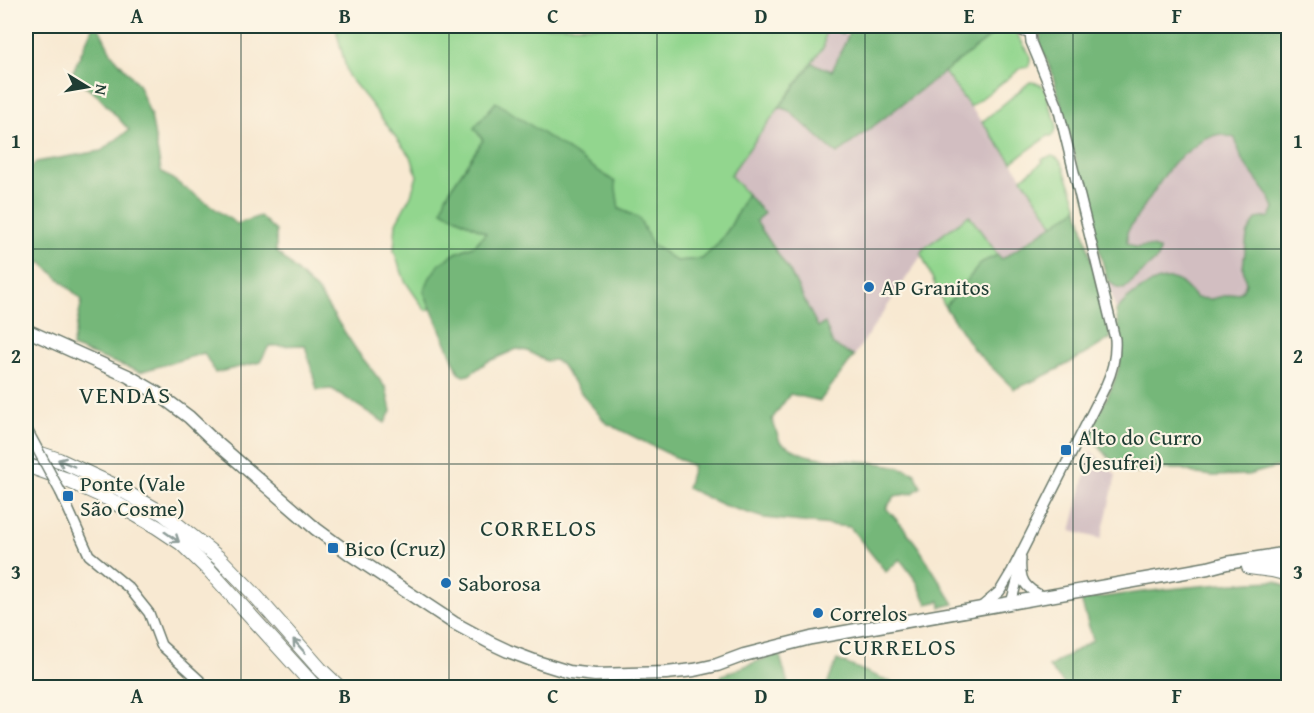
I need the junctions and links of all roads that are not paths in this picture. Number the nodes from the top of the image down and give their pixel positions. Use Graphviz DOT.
graph roads {
  1 [pos="1019,26"];
  2 [pos="1033,29"];
  3 [pos="26,330"];
  4 [pos="26,428"];
  5 [pos="26,449"];
  6 [pos="26,465"];
  7 [pos="1288,553"];
  8 [pos="1021,555"];
  9 [pos="1288,562"];
  10 [pos="1250,567"];
  11 [pos="1208,568"];
  12 [pos="1020,572"];
  13 [pos="1288,574"];
  14 [pos="1005,584"];
  15 [pos="1044,597"];
  16 [pos="1011,603"];
  17 [pos="978,609"];
  18 [pos="208,687"];
  19 [pos="316,687"];
  20 [pos="340,687"];
  1 -- 2 [label="street"];
  2 -- 8 [label="street"];
  3 -- 17 [label="main road"];
  4 -- 18 [label="street, bridge"];
  20 -- 5 [label="highway, one-way"];
  6 -- 19 [label="highway, one-way"];
  7 -- 11 [label="main road"];
  8 -- 12 [label="street"];
  8 -- 14 [label="street"];
  9 -- 10 [label="main road"];
  10 -- 11 [label="main road"];
  10 -- 13 [label="highway"];
  11 -- 15 [label="main road"];
  12 -- 15 [label="street"];
  12 -- 16 [label="street"];
  14 -- 16 [label="street"];
  14 -- 17 [label="street"];
  15 -- 16 [label="main road"];
  16 -- 17 [label="main road"];
}
